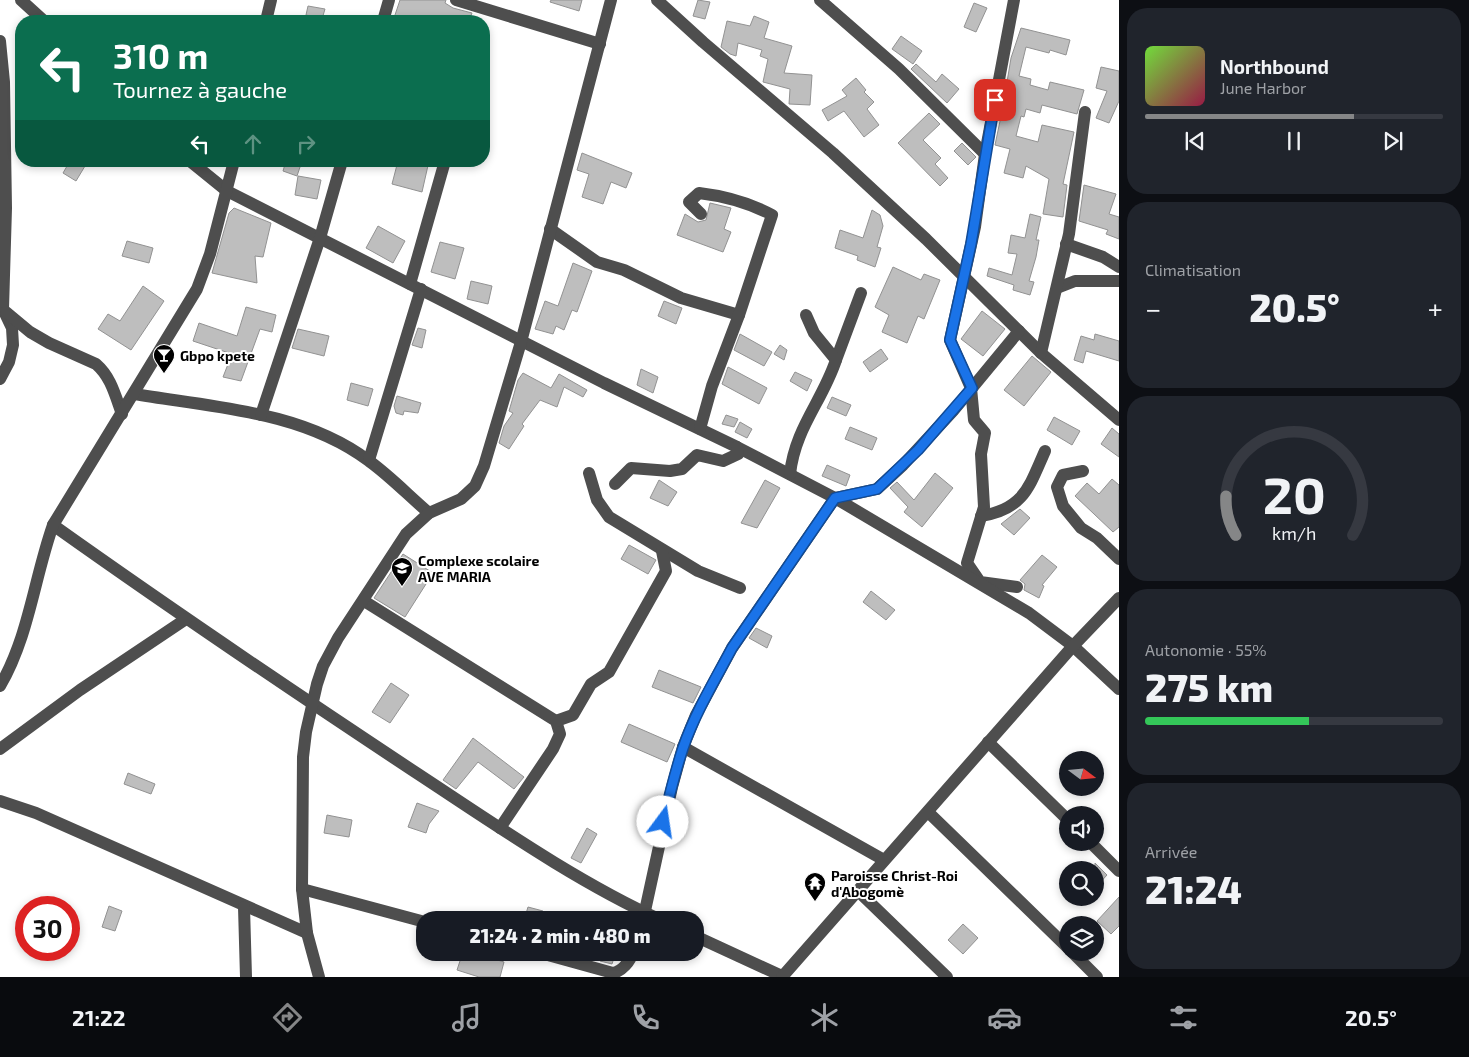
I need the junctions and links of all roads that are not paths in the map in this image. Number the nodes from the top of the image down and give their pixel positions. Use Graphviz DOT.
graph roads {
  1 [pos="21,0"];
  2 [pos="271,0"];
  3 [pos="390,0"];
  4 [pos="456,0"];
  5 [pos="611,0"];
  6 [pos="657,0"];
  7 [pos="820,0"];
  8 [pos="1014,0"];
  9 [pos="37,15"];
  10 [pos="267,15"];
  11 [pos="385,15"];
  12 [pos="481,15"];
  13 [pos="490,18"];
  14 [pos="0,40"];
  15 [pos="600,44"];
  16 [pos="1085,112"];
  17 [pos="985,154"];
  18 [pos="197,167"];
  19 [pos="232,167"];
  20 [pos="340,167"];
  21 [pos="444,167"];
  22 [pos="226,191"];
  23 [pos="701,214"];
  24 [pos="550,229"];
  25 [pos="320,238"];
  26 [pos="1066,244"];
  27 [pos="1119,267"];
  28 [pos="965,279"];
  29 [pos="1119,281"];
  30 [pos="415,286"];
  31 [pos="1057,288"];
  32 [pos="861,293"];
  33 [pos="2,308"];
  34 [pos="739,315"];
  35 [pos="806,315"];
  36 [pos="1019,331"];
  37 [pos="521,342"];
  38 [pos="1041,353"];
  39 [pos="836,360"];
  40 [pos="0,378"];
  41 [pos="972,388"];
  42 [pos="134,394"];
  43 [pos="122,414"];
  44 [pos="261,415"];
  45 [pos="1119,420"];
  46 [pos="700,429"];
  47 [pos="737,447"];
  48 [pos="1045,451"];
  49 [pos="369,460"];
  50 [pos="1083,471"];
  51 [pos="589,473"];
  52 [pos="790,474"];
  53 [pos="615,484"];
  54 [pos="835,498"];
  55 [pos="429,514"];
  56 [pos="981,516"];
  57 [pos="53,525"];
  58 [pos="662,551"];
  59 [pos="1119,559"];
  60 [pos="980,582"];
  61 [pos="1017,587"];
  62 [pos="740,588"];
  63 [pos="1119,598"];
  64 [pos="364,601"];
  65 [pos="186,619"];
  66 [pos="1072,646"];
  67 [pos="0,686"];
  68 [pos="1119,690"];
  69 [pos="312,704"];
  70 [pos="556,721"];
  71 [pos="988,742"];
  72 [pos="683,747"];
  73 [pos="0,750"];
  74 [pos="0,801"];
  75 [pos="1059,811"];
  76 [pos="928,812"];
  77 [pos="500,828"];
  78 [pos="1099,851"];
  79 [pos="884,860"];
  80 [pos="1119,871"];
  81 [pos="302,889"];
  82 [pos="858,890"];
  83 [pos="244,907"];
  84 [pos="634,911"];
  85 [pos="645,911"];
  86 [pos="416,920"];
  87 [pos="307,933"];
  88 [pos="1059,939"];
  89 [pos="704,940"];
  90 [pos="570,961"];
  91 [pos="629,961"];
  92 [pos="1081,961"];
  93 [pos="246,977"];
  94 [pos="319,977"];
  95 [pos="783,977"];
  96 [pos="947,977"];
  97 [pos="1097,977"];
  1 -- 9 [label="street"];
  2 -- 10 [label="street"];
  3 -- 11 [label="street"];
  4 -- 12 [label="street"];
  5 -- 15 [label="street"];
  6 -- 28 [label="street"];
  7 -- 17 [label="street"];
  8 -- 17 [label="street"];
  13 -- 15 [label="street"];
  14 -- 33 [label="street"];
  15 -- 24 [label="street"];
  16 -- 26 [label="street"];
  17 -- 28 [label="street"];
  18 -- 22 [label="street"];
  19 -- 22 [label="street"];
  20 -- 25 [label="street"];
  21 -- 30 [label="street"];
  22 -- 25 [label="street"];
  22 -- 42 [label="street"];
  23 -- 34 [label="street"];
  24 -- 34 [label="street"];
  24 -- 37 [label="street"];
  25 -- 30 [label="street"];
  25 -- 44 [label="street"];
  26 -- 27 [label="street"];
  26 -- 31 [label="street"];
  28 -- 36 [label="street"];
  28 -- 41 [label="street"];
  29 -- 31 [label="street"];
  30 -- 37 [label="street"];
  30 -- 49 [label="street"];
  31 -- 38 [label="street"];
  32 -- 39 [label="street"];
  33 -- 40 [label="street"];
  33 -- 43 [label="street"];
  34 -- 46 [label="street"];
  35 -- 39 [label="street"];
  36 -- 38 [label="street"];
  36 -- 41 [label="street"];
  37 -- 46 [label="street"];
  37 -- 55 [label="street"];
  38 -- 45 [label="street"];
  39 -- 52 [label="street"];
  41 -- 54 [label="street"];
  41 -- 56 [label="street"];
  42 -- 43 [label="street"];
  42 -- 44 [label="street"];
  43 -- 57 [label="street"];
  44 -- 49 [label="street"];
  46 -- 47 [label="street"];
  47 -- 52 [label="street"];
  47 -- 53 [label="street"];
  48 -- 56 [label="street"];
  49 -- 55 [label="street"];
  50 -- 59 [label="street"];
  51 -- 58 [label="street"];
  52 -- 54 [label="street"];
  54 -- 60 [label="street"];
  54 -- 72 [label="street"];
  55 -- 64 [label="street"];
  56 -- 60 [label="street"];
  57 -- 65 [label="street"];
  57 -- 67 [label="street"];
  58 -- 62 [label="street"];
  58 -- 70 [label="street"];
  60 -- 61 [label="street"];
  60 -- 66 [label="street"];
  63 -- 66 [label="street"];
  64 -- 69 [label="street"];
  64 -- 70 [label="street"];
  65 -- 69 [label="street"];
  65 -- 73 [label="street"];
  66 -- 68 [label="street"];
  66 -- 71 [label="street"];
  69 -- 77 [label="street"];
  69 -- 81 [label="street"];
  70 -- 77 [label="street"];
  71 -- 75 [label="street"];
  71 -- 76 [label="street"];
  72 -- 79 [label="street"];
  72 -- 85 [label="street"];
  74 -- 83 [label="street"];
  76 -- 79 [label="street"];
  76 -- 88 [label="street"];
  77 -- 84 [label="street"];
  78 -- 80 [label="street"];
  79 -- 82 [label="street"];
  81 -- 86 [label="street"];
  81 -- 87 [label="street"];
  82 -- 95 [label="street"];
  82 -- 96 [label="street"];
  83 -- 87 [label="street"];
  83 -- 93 [label="street"];
  87 -- 94 [label="street"];
  89 -- 95 [label="street"];
  90 -- 91 [label="street"];
  92 -- 97 [label="street"];
}
